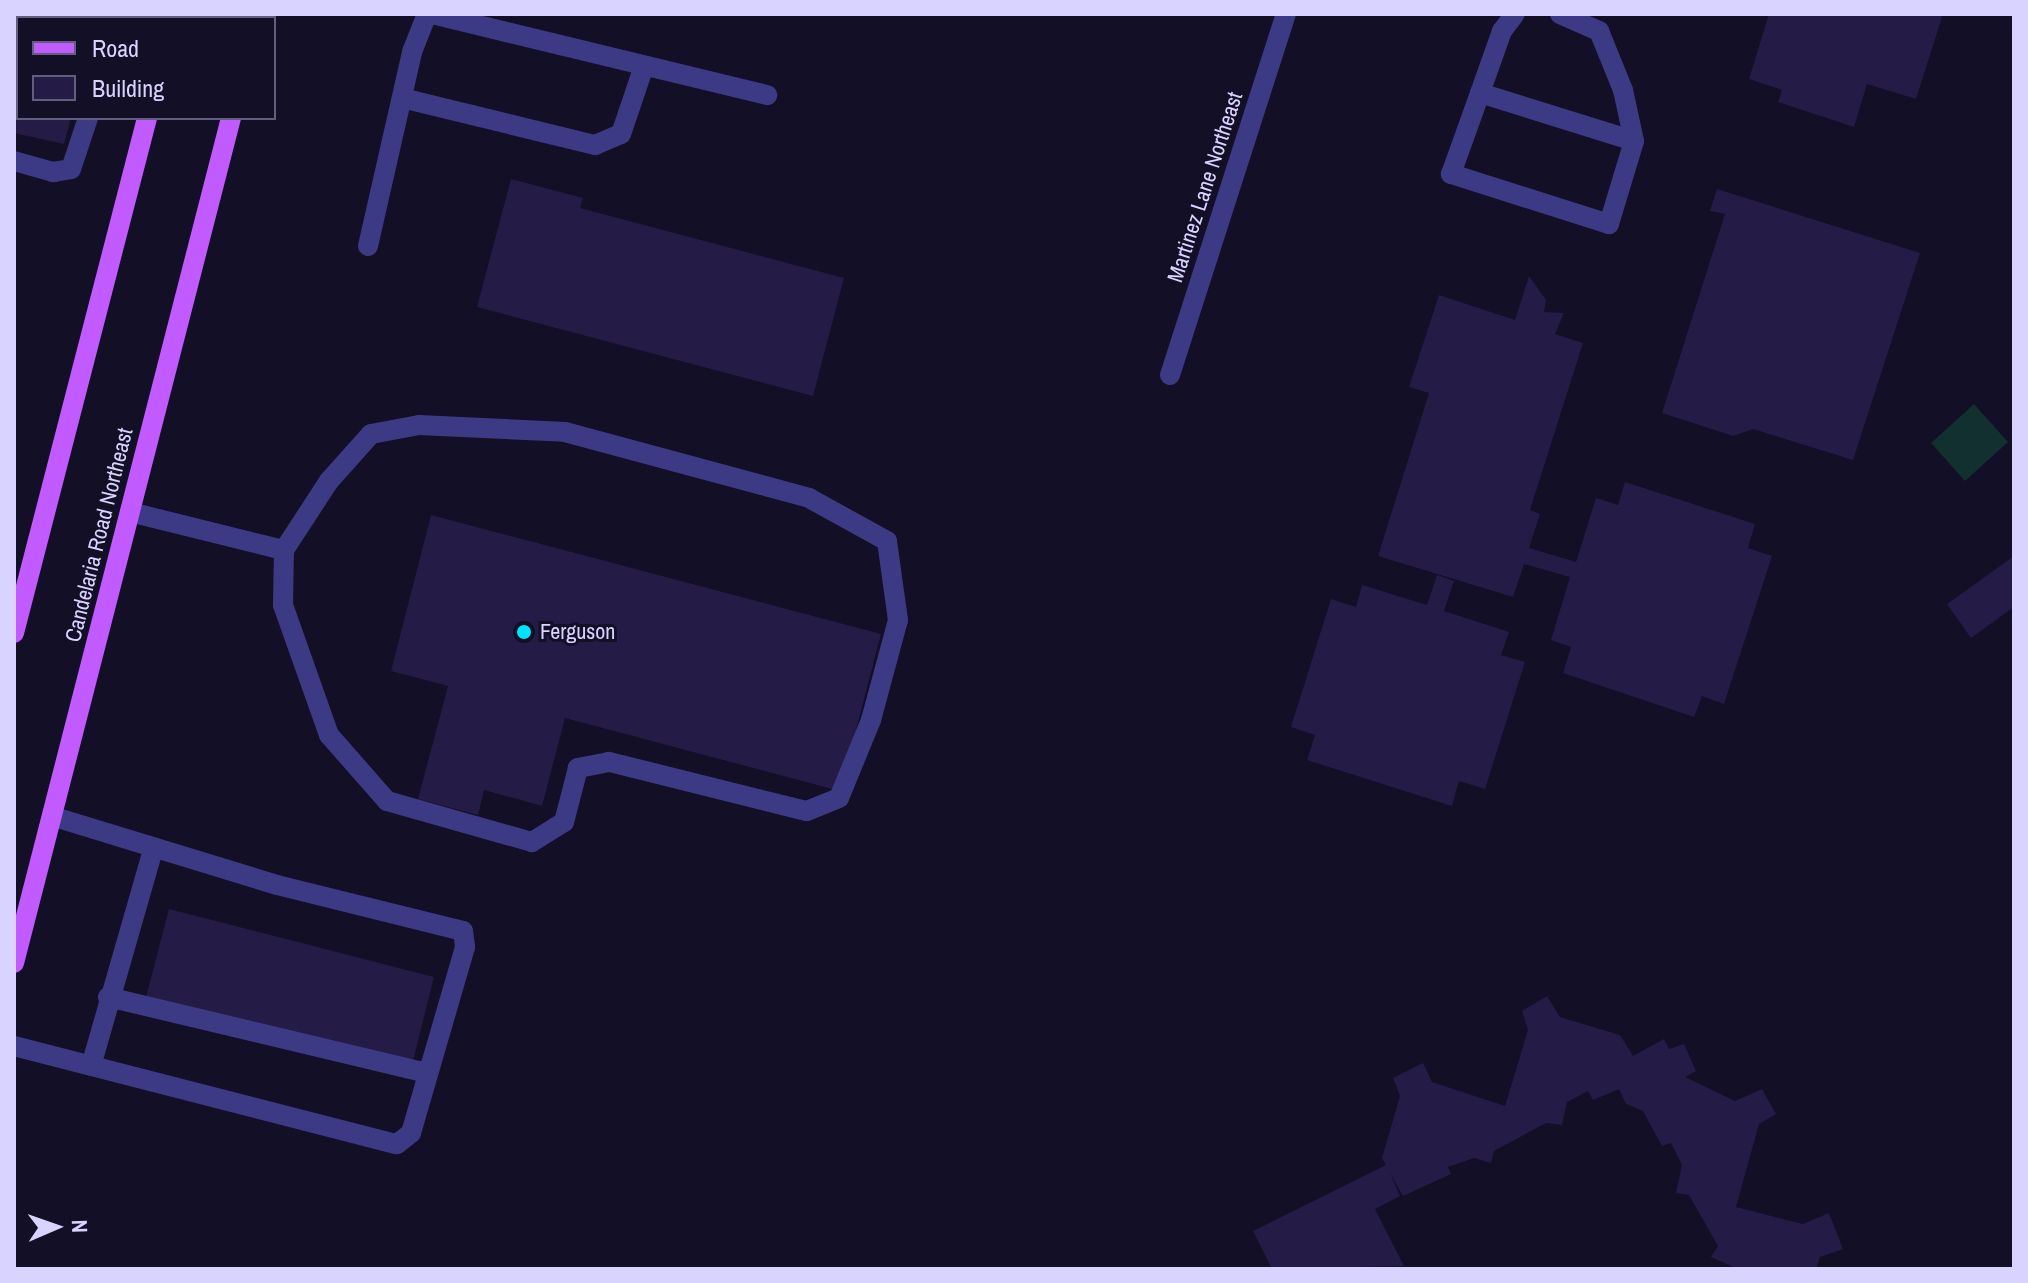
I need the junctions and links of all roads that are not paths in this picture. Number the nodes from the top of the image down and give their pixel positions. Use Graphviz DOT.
graph roads {
  1 [pos="430,14"];
  2 [pos="1286,14"];
  3 [pos="1515,14"];
  4 [pos="1560,14"];
  5 [pos="644,66"];
  6 [pos="1480,93"];
  7 [pos="767,95"];
  8 [pos="402,98"];
  9 [pos="87,120"];
  10 [pos="146,120"];
  11 [pos="230,120"];
  12 [pos="1634,141"];
  13 [pos="14,161"];
  14 [pos="368,246"];
  15 [pos="1170,375"];
  16 [pos="130,512"];
  17 [pos="284,550"];
  18 [pos="15,622"];
  19 [pos="52,816"];
  20 [pos="153,850"];
  21 [pos="14,963"];
  22 [pos="108,997"];
  23 [pos="14,1046"];
  24 [pos="91,1066"];
  25 [pos="427,1073"];
  1 -- 5 [label="street"];
  1 -- 8 [label="street"];
  2 -- 15 [label="street, Martinez Lane Northeast"];
  3 -- 6 [label="street"];
  4 -- 12 [label="street"];
  5 -- 7 [label="street"];
  5 -- 8 [label="street"];
  6 -- 12 [label="street"];
  6 -- 12 [label="street"];
  8 -- 14 [label="street"];
  9 -- 13 [label="street"];
  10 -- 18 [label="main road"];
  11 -- 16 [label="main road, Candelaria Road Northeast"];
  16 -- 17 [label="street"];
  16 -- 19 [label="main road, Candelaria Road Northeast"];
  17 -- 17 [label="street"];
  19 -- 20 [label="street"];
  19 -- 21 [label="main road, Candelaria Road Northeast"];
  20 -- 22 [label="street"];
  20 -- 25 [label="street"];
  22 -- 24 [label="street"];
  22 -- 25 [label="street"];
  23 -- 24 [label="street"];
  24 -- 25 [label="street"];
}
